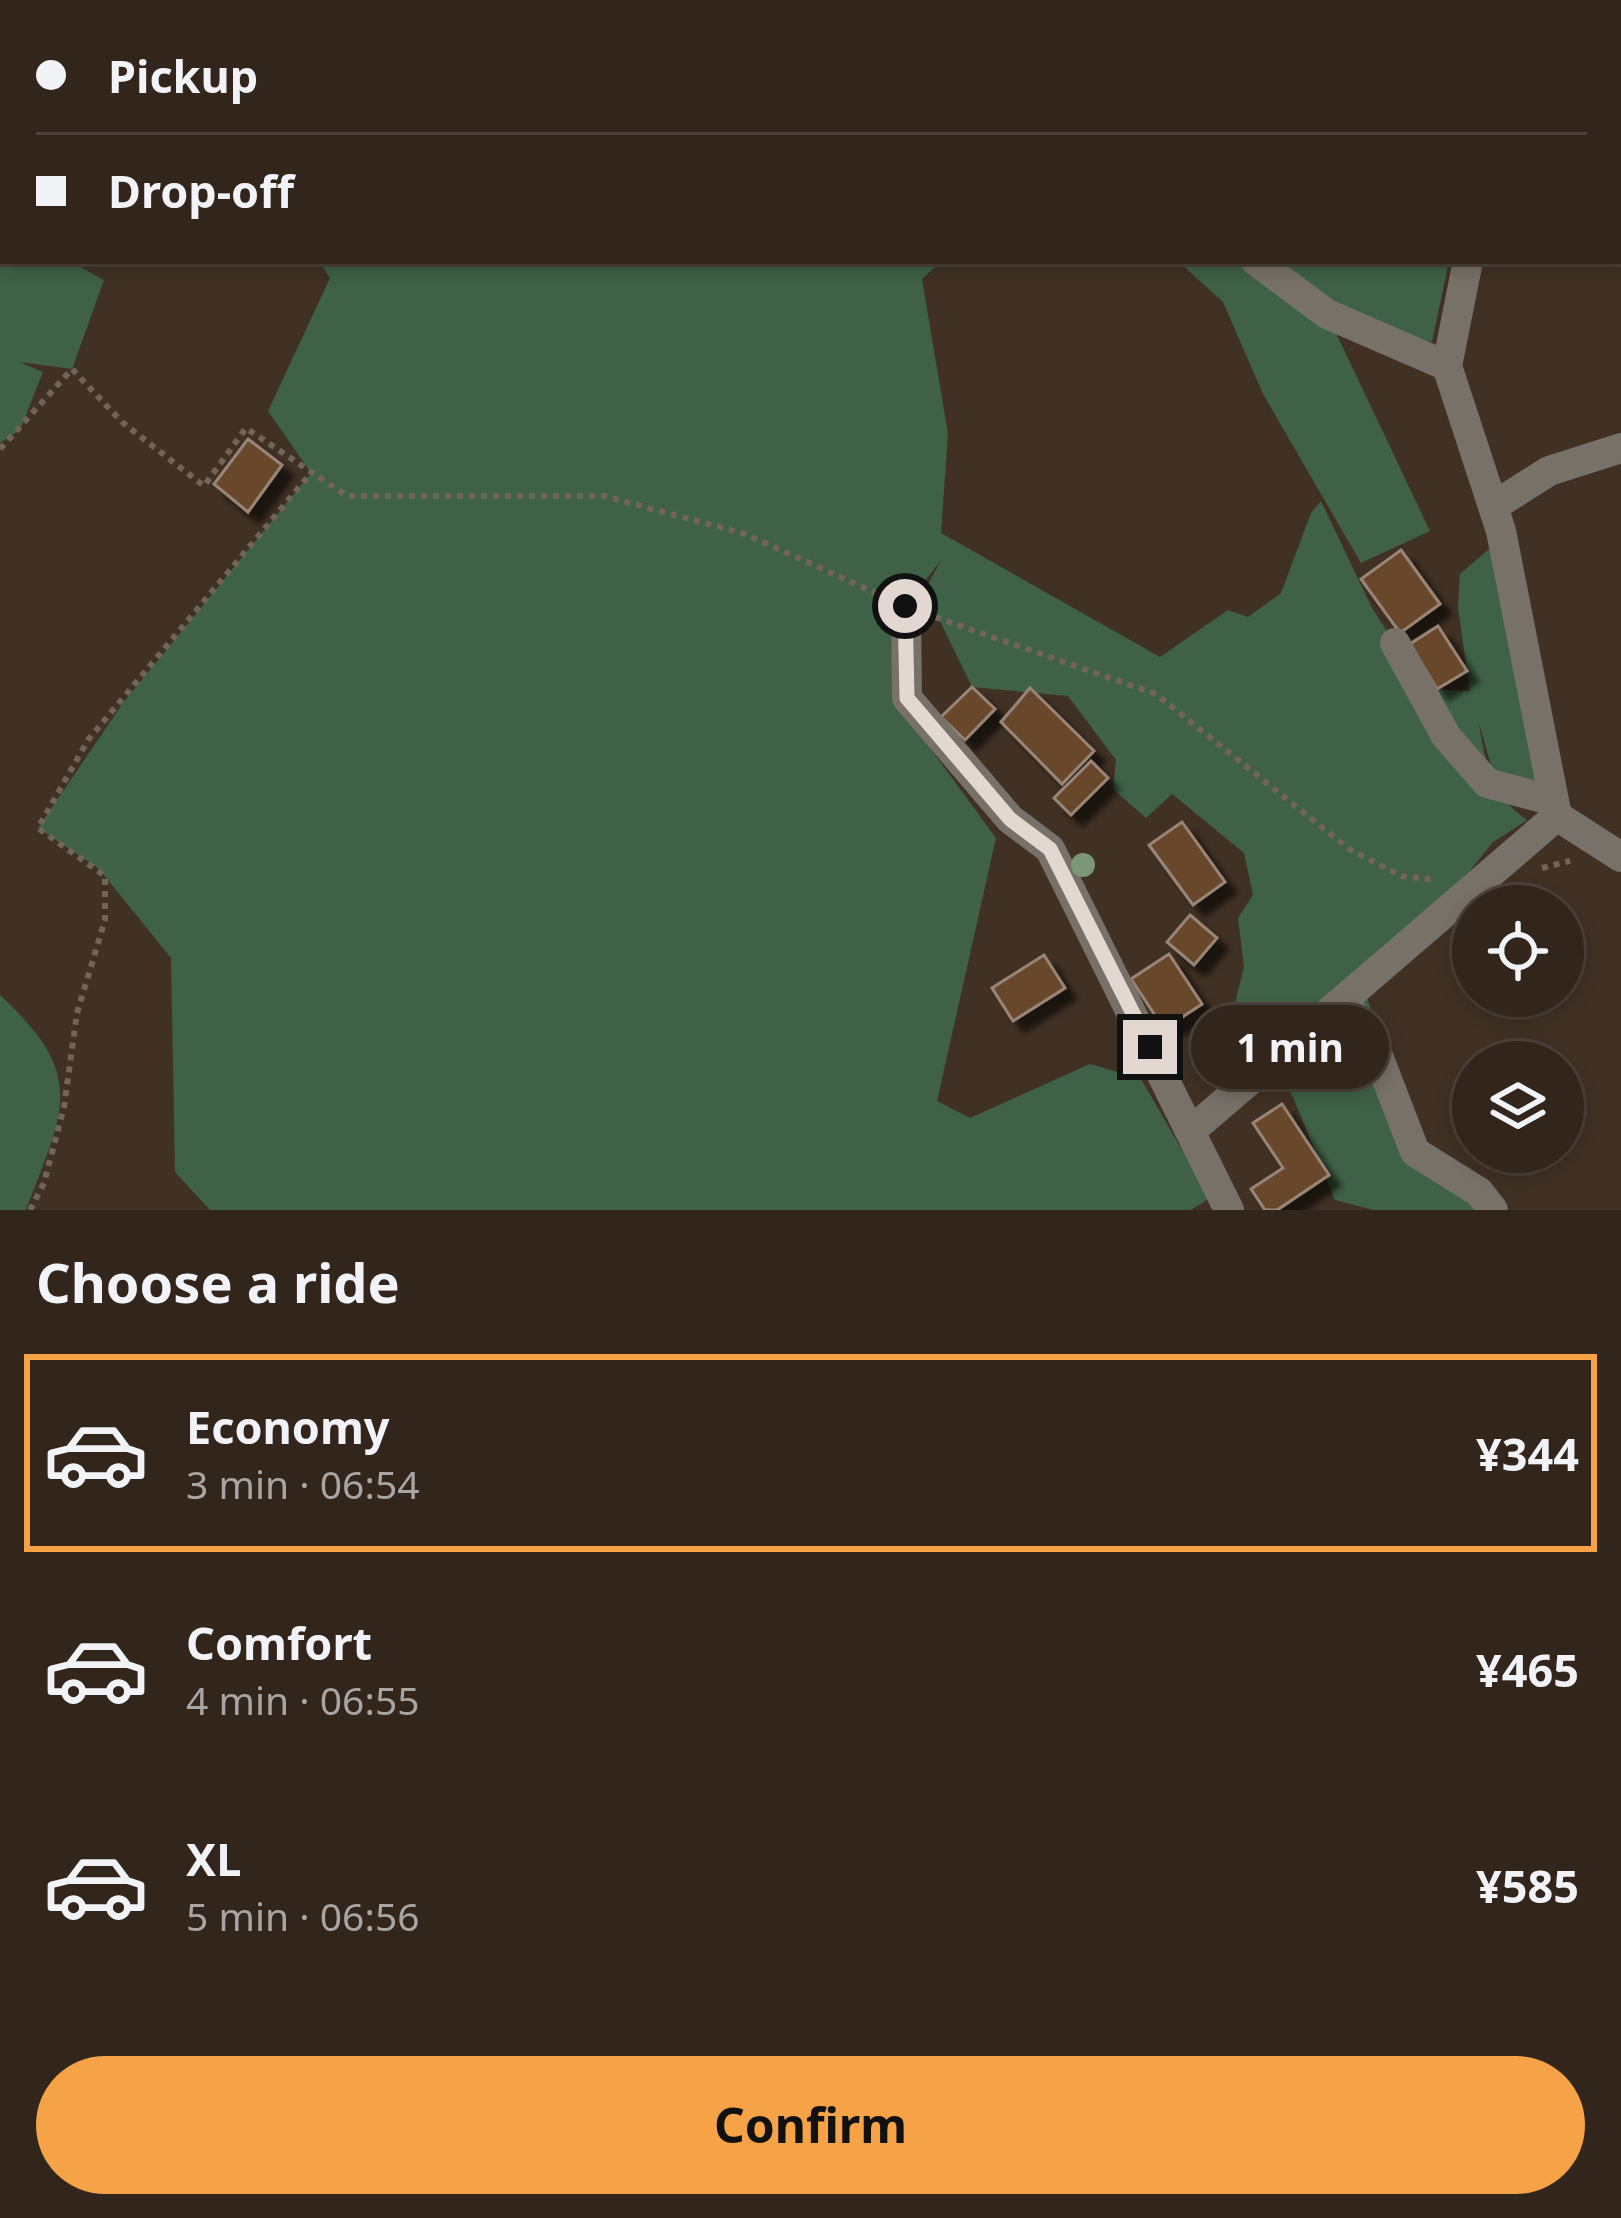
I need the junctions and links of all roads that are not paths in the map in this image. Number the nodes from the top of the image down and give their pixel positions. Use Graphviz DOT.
graph roads {
  1 [pos="1260,264"];
  2 [pos="1467,264"];
  3 [pos="1448,366"];
  4 [pos="1621,448"];
  5 [pos="1494,506"];
  6 [pos="905,606"];
  7 [pos="1395,643"];
  8 [pos="1556,808"];
  9 [pos="1617,855"];
  10 [pos="1344,1000"];
  11 [pos="1192,1130"];
  12 [pos="1225,1208"];
  13 [pos="1493,1210"];
  1 -- 3 [label="street"];
  2 -- 3 [label="street"];
  3 -- 5 [label="street"];
  4 -- 5 [label="street"];
  5 -- 8 [label="street"];
  6 -- 11 [label="street"];
  7 -- 8 [label="street"];
  8 -- 9 [label="street"];
  8 -- 10 [label="street"];
  10 -- 11 [label="street"];
  10 -- 13 [label="street"];
  11 -- 12 [label="street"];
}
